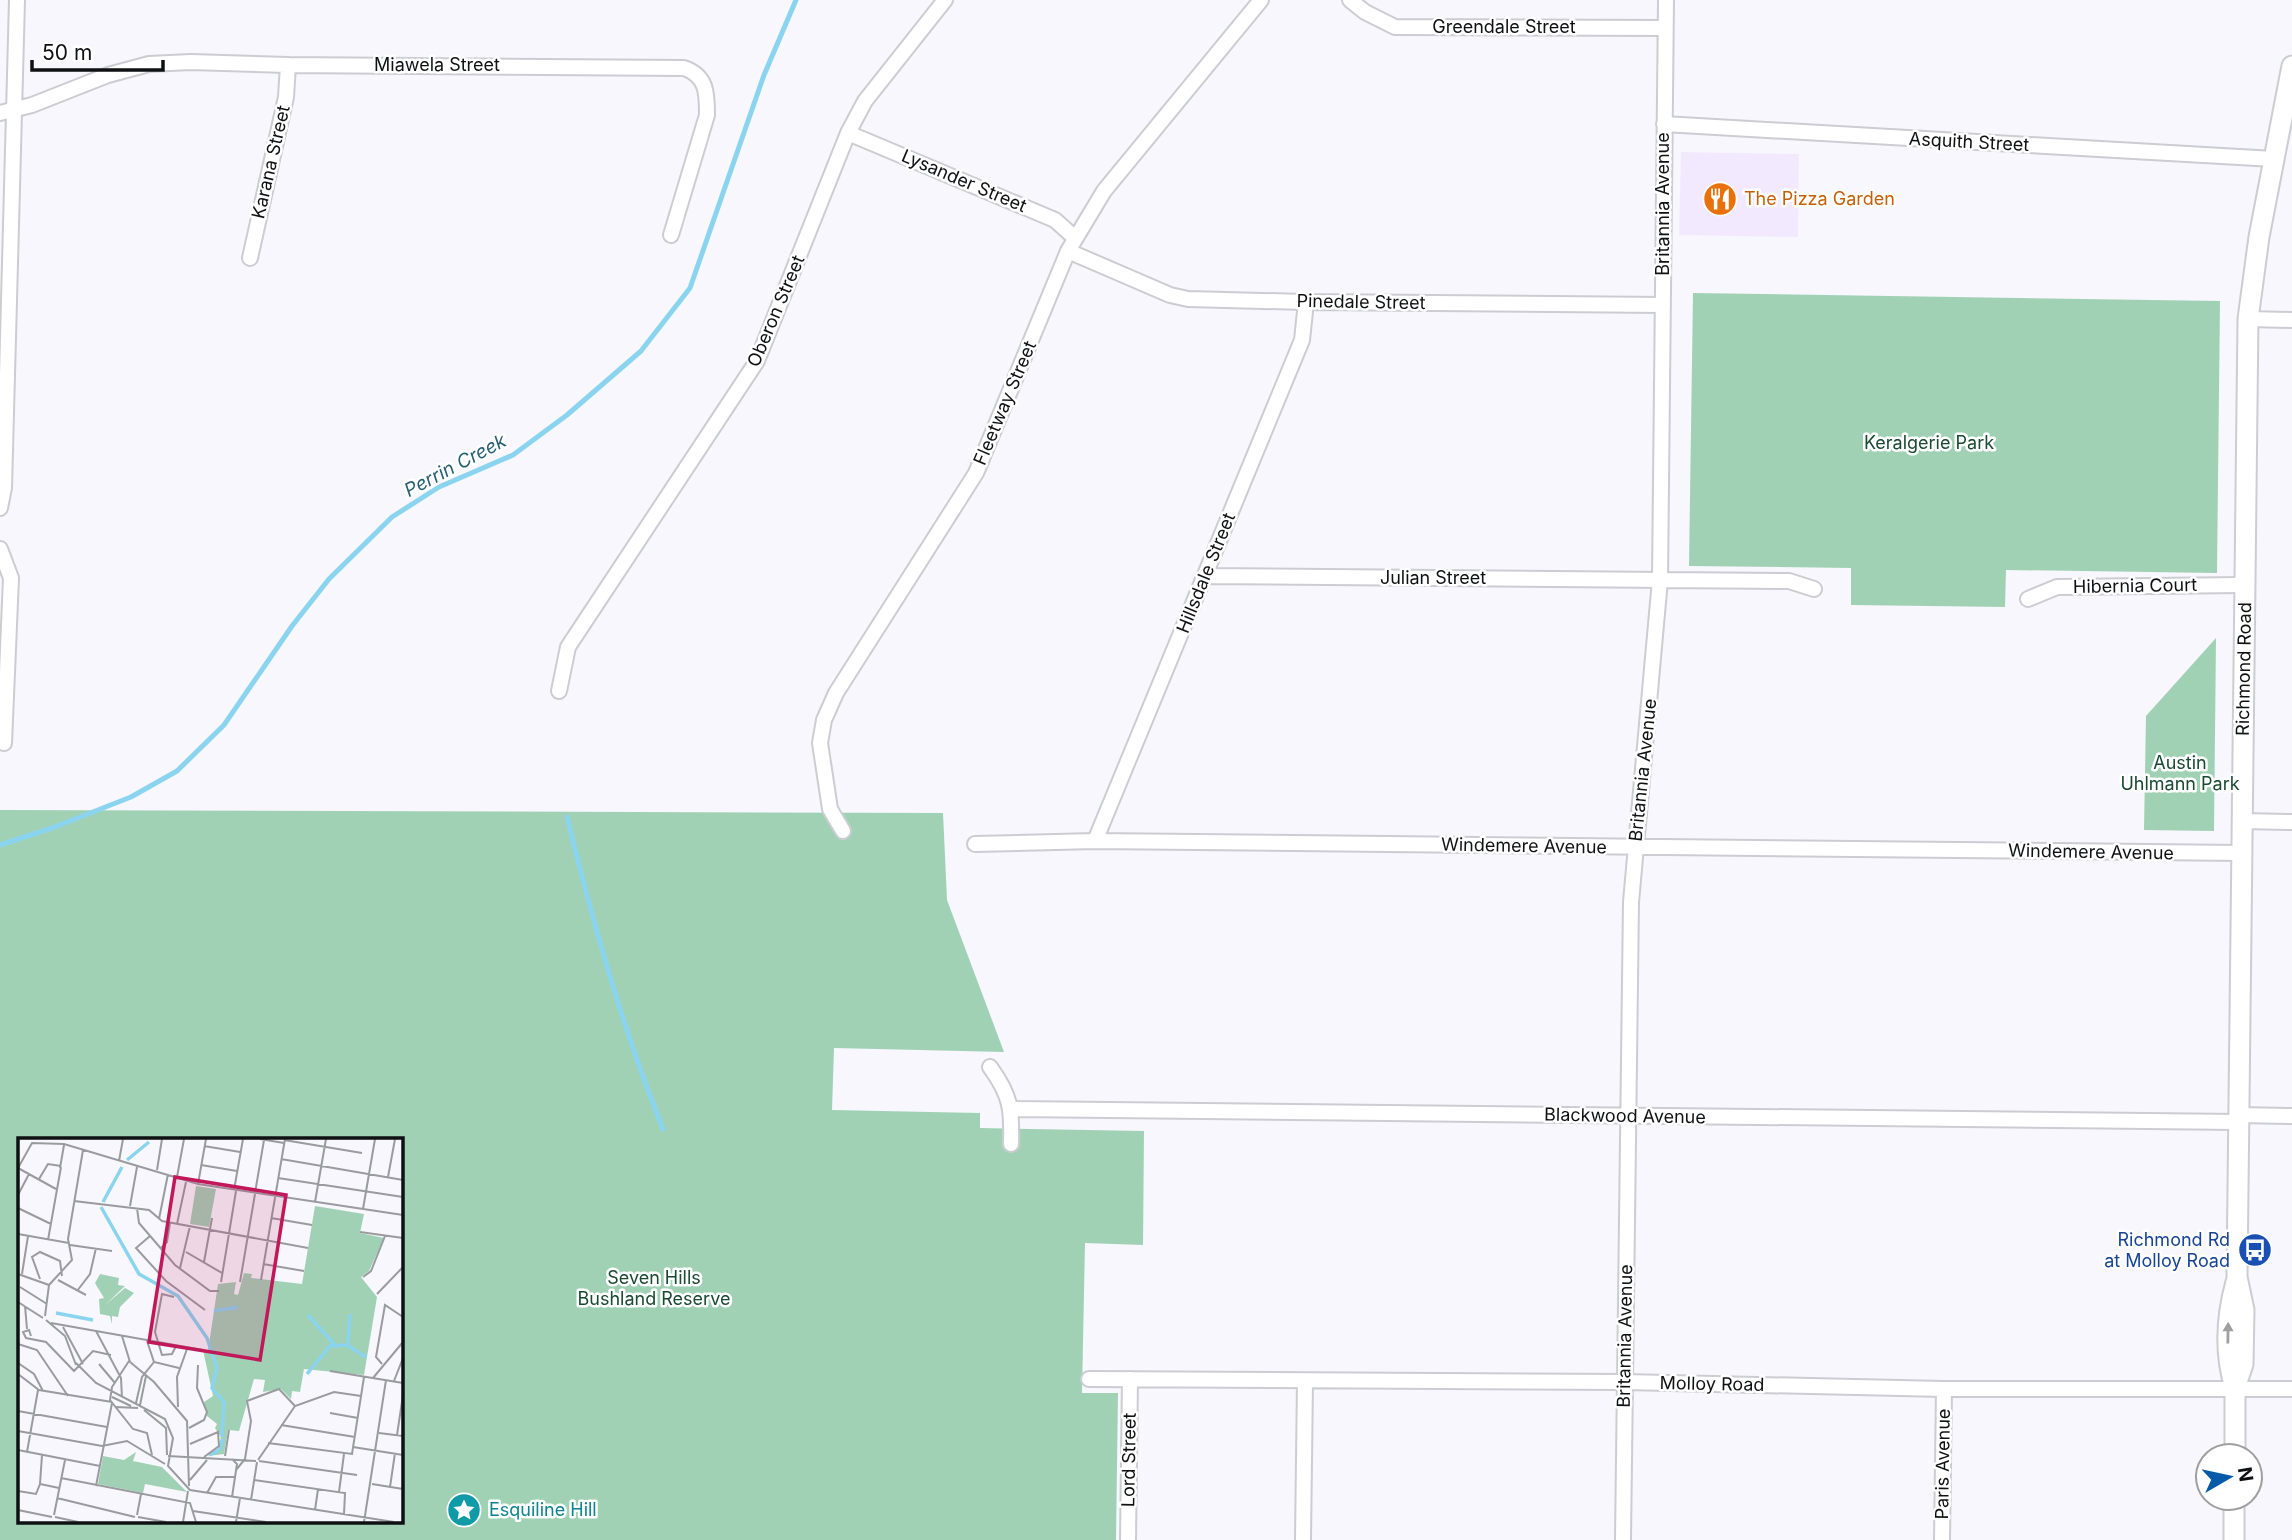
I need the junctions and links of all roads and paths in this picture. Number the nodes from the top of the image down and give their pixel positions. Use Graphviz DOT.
graph roads {
  1 [pos="17,0"];
  2 [pos="945,0"];
  3 [pos="1261,0"];
  4 [pos="1350,0"];
  5 [pos="1666,0"];
  6 [pos="1665,28"];
  7 [pos="288,65"];
  8 [pos="2292,65"];
  9 [pos="7,111"];
  10 [pos="1664,124"];
  11 [pos="848,132"];
  12 [pos="2274,159"];
  13 [pos="671,235"];
  14 [pos="1072,245"];
  15 [pos="250,258"];
  16 [pos="1306,302"];
  17 [pos="1663,305"];
  18 [pos="2248,319"];
  19 [pos="2292,320"];
  20 [pos="4,373"];
  21 [pos="0,508"];
  22 [pos="0,550"];
  23 [pos="1205,576"];
  24 [pos="1660,580"];
  25 [pos="2244,585"];
  26 [pos="1814,589"];
  27 [pos="2028,598"];
  28 [pos="559,691"];
  29 [pos="4,743"];
  30 [pos="2242,821"];
  31 [pos="2292,822"];
  32 [pos="842,831"];
  33 [pos="1095,841"];
  34 [pos="975,844"];
  35 [pos="1635,847"];
  36 [pos="2241,853"];
  37 [pos="990,1067"];
  38 [pos="1012,1109"];
  39 [pos="1627,1115"];
  40 [pos="2292,1116"];
  41 [pos="2238,1119"];
  42 [pos="1011,1144"];
  43 [pos="1089,1379"];
  44 [pos="1130,1379"];
  45 [pos="1305,1381"];
  46 [pos="1624,1382"];
  47 [pos="2235,1388"];
  48 [pos="1944,1389"];
  49 [pos="2292,1389"];
  50 [pos="2235,1442"];
  51 [pos="2234,1512"];
  52 [pos="1128,1540"];
  53 [pos="1303,1540"];
  54 [pos="1623,1540"];
  55 [pos="1942,1540"];
  56 [pos="2234,1540"];
  1 -- 9 [label="street"];
  2 -- 11 [label="street, Oberon Street"];
  3 -- 14 [label="street, Fleetway Street"];
  4 -- 6 [label="street, Greendale Street"];
  5 -- 6 [label="street, Britannia Avenue"];
  6 -- 10 [label="street, Britannia Avenue"];
  7 -- 9 [label="street, Miawela Street"];
  7 -- 13 [label="street, Miawela Street"];
  7 -- 15 [label="street, Karana Street"];
  8 -- 12 [label="main road, Richmond Road"];
  9 -- 20 [label="street"];
  10 -- 12 [label="street, Asquith Street"];
  10 -- 17 [label="street, Britannia Avenue"];
  11 -- 14 [label="street, Lysander Street"];
  11 -- 28 [label="street, Oberon Street"];
  12 -- 18 [label="main road, Richmond Road"];
  14 -- 16 [label="street, Pinedale Street"];
  14 -- 32 [label="street, Fleetway Street"];
  16 -- 17 [label="street, Pinedale Street"];
  16 -- 23 [label="street, Hillsdale Street"];
  17 -- 24 [label="street, Britannia Avenue"];
  18 -- 19 [label="street"];
  18 -- 25 [label="main road, Richmond Road"];
  20 -- 21 [label="street"];
  22 -- 29 [label="street"];
  23 -- 24 [label="street, Julian Street"];
  23 -- 33 [label="street, Hillsdale Street"];
  24 -- 26 [label="street, Julian Street"];
  24 -- 35 [label="street, Britannia Avenue"];
  25 -- 27 [label="street, Hibernia Court"];
  25 -- 30 [label="main road, Richmond Road"];
  30 -- 31 [label="street"];
  30 -- 36 [label="main road, Richmond Road"];
  33 -- 34 [label="street, Windemere Avenue"];
  33 -- 35 [label="street, Windemere Avenue"];
  35 -- 36 [label="street, Windemere Avenue"];
  35 -- 39 [label="street, Britannia Avenue"];
  36 -- 41 [label="main road, Richmond Road"];
  37 -- 38 [label="street"];
  38 -- 39 [label="street, Blackwood Avenue"];
  38 -- 42 [label="street"];
  39 -- 41 [label="street, Blackwood Avenue"];
  39 -- 46 [label="street, Britannia Avenue"];
  40 -- 41 [label="street, Blackwood Avenue"];
  41 -- 47 [label="main road, Richmond Road"];
  43 -- 44 [label="street, Molloy Road"];
  44 -- 45 [label="street, Molloy Road"];
  44 -- 52 [label="street, Lord Street"];
  45 -- 46 [label="street, Molloy Road"];
  45 -- 53 [label="street"];
  46 -- 48 [label="street, Molloy Road"];
  46 -- 54 [label="street, Britannia Avenue"];
  47 -- 48 [label="street, Molloy Road"];
  47 -- 49 [label="street, Molloy Road"];
  47 -- 50 [label="main road, Richmond Road"];
  48 -- 55 [label="street, Paris Avenue"];
  51 -- 56 [label="main road"];
}
